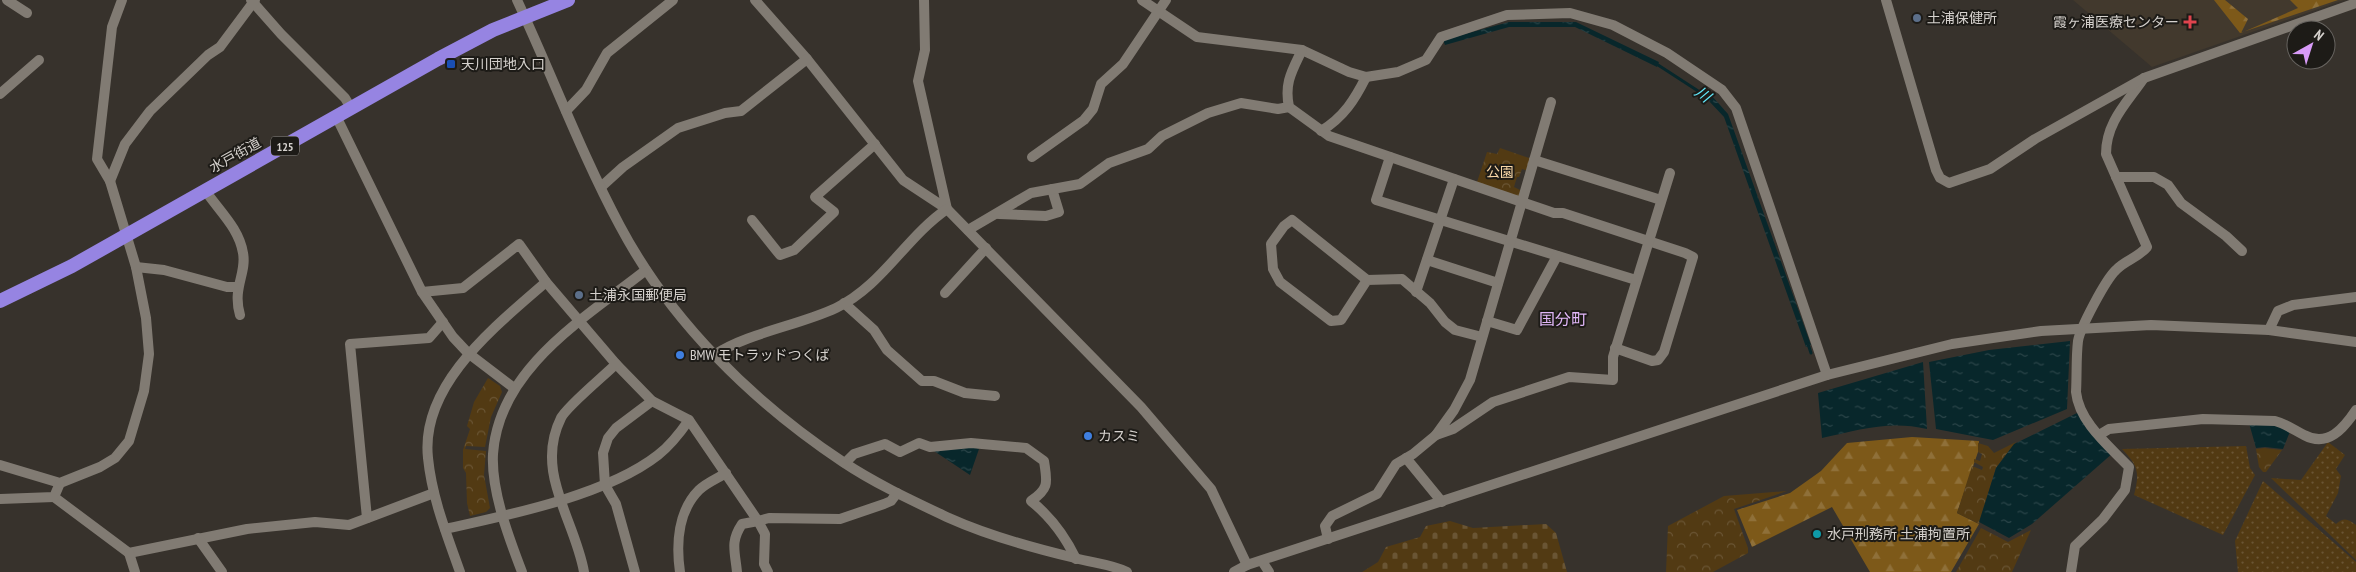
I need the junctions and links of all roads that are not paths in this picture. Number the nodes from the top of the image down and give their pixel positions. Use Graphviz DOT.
graph roads {
  1 [pos="6,0"];
  2 [pos="122,0"];
  3 [pos="517,0"];
  4 [pos="568,0"];
  5 [pos="673,0"];
  6 [pos="755,0"];
  7 [pos="924,0"];
  8 [pos="1142,0"];
  9 [pos="1166,0"];
  10 [pos="1886,0"];
  11 [pos="253,1"];
  12 [pos="2356,4"];
  13 [pos="1157,10"];
  14 [pos="28,13"];
  15 [pos="524,17"];
  16 [pos="1302,50"];
  17 [pos="807,59"];
  18 [pos="39,60"];
  19 [pos="1366,76"];
  20 [pos="2144,78"];
  21 [pos="0,94"];
  22 [pos="1551,102"];
  23 [pos="1289,107"];
  24 [pos="351,108"];
  25 [pos="566,111"];
  26 [pos="336,116"];
  27 [pos="1322,131"];
  28 [pos="875,144"];
  29 [pos="1032,157"];
  30 [pos="1390,157"];
  31 [pos="1534,160"];
  32 [pos="1670,173"];
  33 [pos="2116,176"];
  34 [pos="1454,179"];
  35 [pos="110,181"];
  36 [pos="601,187"];
  37 [pos="1052,189"];
  38 [pos="205,190"];
  39 [pos="1661,200"];
  40 [pos="1522,202"];
  41 [pos="946,209"];
  42 [pos="998,214"];
  43 [pos="752,220"];
  44 [pos="1440,220"];
  45 [pos="968,230"];
  46 [pos="127,234"];
  47 [pos="1649,240"];
  48 [pos="1510,242"];
  49 [pos="986,248"];
  50 [pos="2242,251"];
  51 [pos="1558,256"];
  52 [pos="1427,260"];
  53 [pos="136,267"];
  54 [pos="646,270"];
  55 [pos="1367,280"];
  56 [pos="1636,280"];
  57 [pos="546,282"];
  58 [pos="1498,283"];
  59 [pos="237,287"];
  60 [pos="422,292"];
  61 [pos="1416,292"];
  62 [pos="945,293"];
  63 [pos="2356,298"];
  64 [pos="0,301"];
  65 [pos="844,303"];
  66 [pos="240,315"];
  67 [pos="1486,321"];
  68 [pos="443,322"];
  69 [pos="580,322"];
  70 [pos="2082,329"];
  71 [pos="2269,330"];
  72 [pos="1482,338"];
  73 [pos="2356,342"];
  74 [pos="1616,348"];
  75 [pos="468,353"];
  76 [pos="716,354"];
  77 [pos="616,364"];
  78 [pos="1826,375"];
  79 [pos="514,388"];
  80 [pos="995,396"];
  81 [pos="652,401"];
  82 [pos="2356,410"];
  83 [pos="689,420"];
  84 [pos="1436,434"];
  85 [pos="2099,435"];
  86 [pos="1406,458"];
  87 [pos="845,464"];
  88 [pos="0,465"];
  89 [pos="726,473"];
  90 [pos="60,483"];
  91 [pos="605,485"];
  92 [pos="434,493"];
  93 [pos="897,493"];
  94 [pos="54,497"];
  95 [pos="0,499"];
  96 [pos="559,500"];
  97 [pos="1442,502"];
  98 [pos="503,517"];
  99 [pos="367,518"];
  100 [pos="758,521"];
  101 [pos="445,529"];
  102 [pos="198,538"];
  103 [pos="1328,539"];
  104 [pos="129,553"];
  105 [pos="1076,559"];
  106 [pos="1262,562"];
  107 [pos="1247,566"];
  108 [pos="136,572"];
  109 [pos="222,572"];
  110 [pos="460,572"];
  111 [pos="522,572"];
  112 [pos="584,572"];
  113 [pos="635,572"];
  114 [pos="680,572"];
  115 [pos="736,572"];
  116 [pos="768,572"];
  117 [pos="1127,572"];
  118 [pos="1234,572"];
  119 [pos="1269,572"];
  120 [pos="2071,572"];
  1 -- 14 [label="street"];
  2 -- 35 [label="street"];
  3 -- 15 [label="street"];
  4 -- 15 [label="highway, 水戸街道 / 125"];
  5 -- 25 [label="street"];
  6 -- 17 [label="street"];
  7 -- 41 [label="street"];
  8 -- 13 [label="street"];
  9 -- 13 [label="street"];
  10 -- 20 [label="street"];
  11 -- 24 [label="street"];
  11 -- 35 [label="street"];
  12 -- 20 [label="street"];
  13 -- 16 [label="street"];
  13 -- 29 [label="street"];
  15 -- 24 [label="highway, 水戸街道 / 125"];
  15 -- 25 [label="street"];
  16 -- 19 [label="street"];
  16 -- 23 [label="street"];
  17 -- 28 [label="street"];
  17 -- 36 [label="street"];
  18 -- 21 [label="street"];
  19 -- 27 [label="street"];
  19 -- 78 [label="street"];
  20 -- 33 [label="street"];
  22 -- 31 [label="street"];
  23 -- 27 [label="street"];
  23 -- 37 [label="street"];
  24 -- 26 [label="highway, 水戸街道 / 125"];
  25 -- 36 [label="street"];
  26 -- 38 [label="highway, 水戸街道 / 125"];
  26 -- 60 [label="street"];
  27 -- 30 [label="street"];
  28 -- 41 [label="street"];
  28 -- 43 [label="street"];
  30 -- 34 [label="street"];
  30 -- 44 [label="street"];
  31 -- 39 [label="street"];
  31 -- 40 [label="street"];
  32 -- 39 [label="street"];
  33 -- 50 [label="street"];
  33 -- 70 [label="street"];
  34 -- 40 [label="street"];
  34 -- 44 [label="street"];
  35 -- 46 [label="street"];
  36 -- 54 [label="street"];
  37 -- 42 [label="street"];
  37 -- 42 [label="street"];
  38 -- 46 [label="highway, 水戸街道 / 125"];
  38 -- 59 [label="street"];
  39 -- 47 [label="street"];
  40 -- 47 [label="street"];
  40 -- 48 [label="street"];
  41 -- 45 [label="street"];
  41 -- 65 [label="street"];
  42 -- 45 [label="street"];
  44 -- 48 [label="street"];
  44 -- 52 [label="street"];
  45 -- 49 [label="street"];
  46 -- 53 [label="street"];
  46 -- 64 [label="highway, 水戸街道 / 125"];
  47 -- 56 [label="street"];
  47 -- 74 [label="street"];
  48 -- 51 [label="street"];
  48 -- 58 [label="street"];
  49 -- 62 [label="street"];
  49 -- 107 [label="street"];
  51 -- 56 [label="street"];
  51 -- 67 [label="street"];
  52 -- 58 [label="street"];
  52 -- 61 [label="street"];
  53 -- 59 [label="street"];
  53 -- 90 [label="street"];
  54 -- 69 [label="street"];
  54 -- 76 [label="street"];
  55 -- 55 [label="street"];
  55 -- 61 [label="street"];
  56 -- 74 [label="street"];
  57 -- 60 [label="street"];
  57 -- 69 [label="street"];
  57 -- 75 [label="street"];
  58 -- 67 [label="street"];
  59 -- 66 [label="street"];
  60 -- 68 [label="street"];
  61 -- 72 [label="street"];
  63 -- 71 [label="street"];
  65 -- 76 [label="street"];
  65 -- 80 [label="street"];
  67 -- 72 [label="street"];
  68 -- 75 [label="street"];
  68 -- 99 [label="street"];
  69 -- 77 [label="street"];
  69 -- 79 [label="street"];
  70 -- 71 [label="street"];
  70 -- 78 [label="street"];
  70 -- 85 [label="street"];
  71 -- 73 [label="street"];
  72 -- 84 [label="street"];
  74 -- 84 [label="street"];
  75 -- 79 [label="street"];
  75 -- 92 [label="street"];
  76 -- 87 [label="street"];
  77 -- 81 [label="street"];
  77 -- 96 [label="street"];
  78 -- 97 [label="street"];
  79 -- 98 [label="street"];
  81 -- 83 [label="street"];
  81 -- 91 [label="street"];
  82 -- 85 [label="street"];
  83 -- 89 [label="street"];
  83 -- 91 [label="street"];
  84 -- 86 [label="street"];
  85 -- 120 [label="street"];
  86 -- 97 [label="street"];
  86 -- 103 [label="street"];
  87 -- 93 [label="street"];
  87 -- 105 [label="street"];
  88 -- 90 [label="street"];
  89 -- 100 [label="street"];
  89 -- 114 [label="street"];
  90 -- 94 [label="street"];
  91 -- 96 [label="street"];
  91 -- 113 [label="street"];
  92 -- 99 [label="street"];
  92 -- 101 [label="street"];
  93 -- 100 [label="street"];
  93 -- 105 [label="street"];
  94 -- 95 [label="street"];
  94 -- 104 [label="street"];
  96 -- 98 [label="street"];
  96 -- 112 [label="street"];
  97 -- 103 [label="street"];
  98 -- 101 [label="street"];
  98 -- 111 [label="street"];
  99 -- 102 [label="street"];
  100 -- 115 [label="street"];
  100 -- 116 [label="street"];
  101 -- 110 [label="street"];
  102 -- 104 [label="street"];
  102 -- 109 [label="street"];
  103 -- 106 [label="street"];
  104 -- 108 [label="street"];
  105 -- 117 [label="street"];
  106 -- 107 [label="street"];
  106 -- 119 [label="street"];
  107 -- 118 [label="street"];
}
